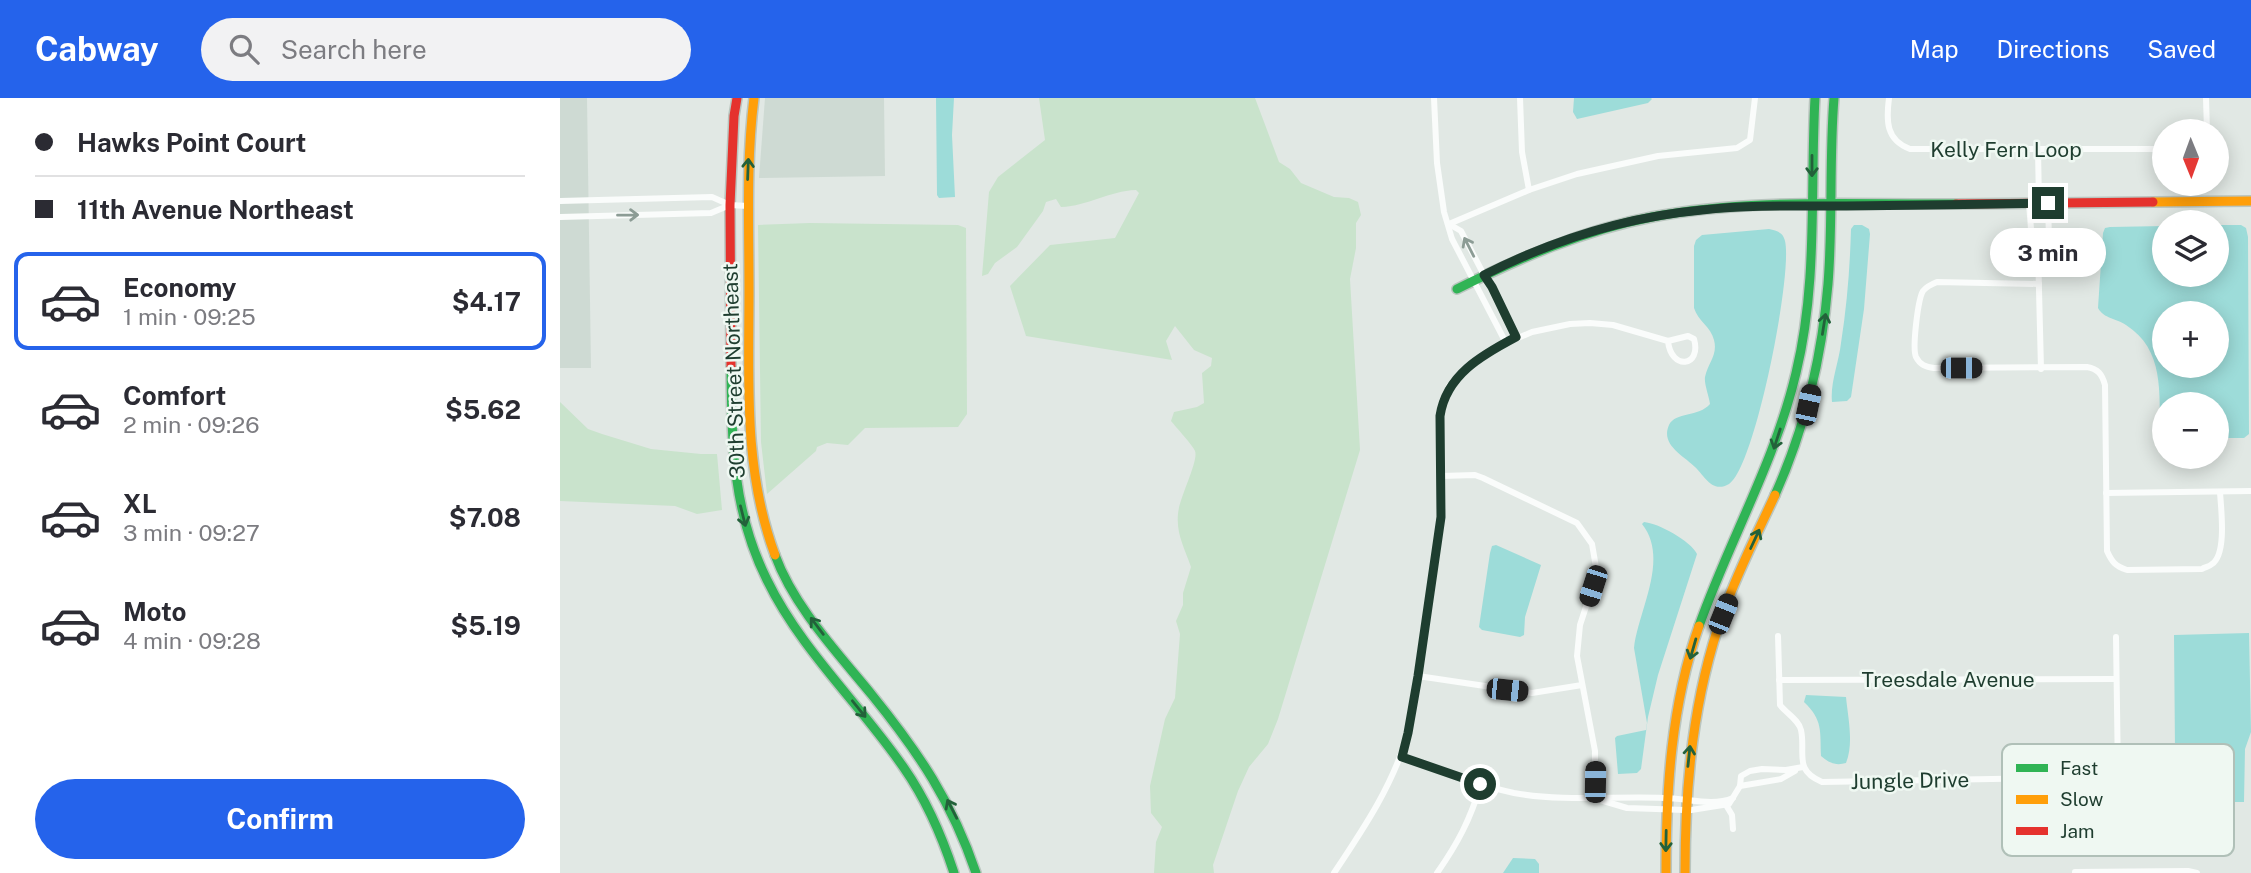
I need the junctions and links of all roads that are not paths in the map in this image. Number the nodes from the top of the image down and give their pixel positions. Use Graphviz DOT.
graph roads {
  1 [pos="737,98"];
  2 [pos="754,98"];
  3 [pos="1434,98"];
  4 [pos="1520,98"];
  5 [pos="1755,98"];
  6 [pos="1815,98"];
  7 [pos="1834,98"];
  8 [pos="1889,98"];
  9 [pos="2206,98"];
  10 [pos="2207,119"];
  11 [pos="2152,149"];
  12 [pos="2038,150"];
  13 [pos="1529,190"];
  14 [pos="599,200"];
  15 [pos="560,201"];
  16 [pos="2251,201"];
  17 [pos="2039,203"];
  18 [pos="730,205"];
  19 [pos="748,206"];
  20 [pos="1812,206"];
  21 [pos="1830,206"];
  22 [pos="599,216"];
  23 [pos="560,217"];
  24 [pos="1449,224"];
  25 [pos="2038,250"];
  26 [pos="1484,275"];
  27 [pos="1473,281"];
  28 [pos="2039,284"];
  29 [pos="1457,289"];
  30 [pos="1516,337"];
  31 [pos="1668,341"];
  32 [pos="1506,343"];
  33 [pos="2041,369"];
  34 [pos="1441,476"];
  35 [pos="2251,491"];
  36 [pos="2220,492"];
  37 [pos="2106,493"];
  38 [pos="1778,636"];
  39 [pos="2116,637"];
  40 [pos="1418,676"];
  41 [pos="2116,679"];
  42 [pos="1780,681"];
  43 [pos="1581,685"];
  44 [pos="2117,744"];
  45 [pos="1402,757"];
  46 [pos="1803,767"];
  47 [pos="2002,779"];
  48 [pos="1480,784"];
  49 [pos="1740,786"];
  50 [pos="1667,798"];
  51 [pos="1733,798"];
  52 [pos="1595,799"];
  53 [pos="1685,799"];
  54 [pos="1726,805"];
  55 [pos="1667,810"];
  56 [pos="1685,811"];
  57 [pos="1733,829"];
  58 [pos="2075,872"];
  59 [pos="2112,872"];
  60 [pos="954,873"];
  61 [pos="975,873"];
  62 [pos="1334,873"];
  63 [pos="1437,873"];
  64 [pos="1666,873"];
  65 [pos="1685,873"];
  66 [pos="2197,873"];
  1 -- 18 [label="street, 30th Street Northeast"];
  19 -- 2 [label="street, 30th Street Northeast, one-way"];
  3 -- 24 [label="street"];
  4 -- 13 [label="street"];
  5 -- 13 [label="street"];
  6 -- 20 [label="street, one-way"];
  7 -- 21 [label="street"];
  8 -- 12 [label="street, Kelly Fern Loop"];
  9 -- 10 [label="street"];
  11 -- 12 [label="street, Kelly Fern Loop"];
  12 -- 17 [label="street"];
  13 -- 24 [label="street"];
  14 -- 15 [label="street"];
  14 -- 18 [label="street"];
  14 -- 22 [label="street"];
  16 -- 17 [label="street"];
  17 -- 21 [label="street"];
  17 -- 25 [label="street"];
  17 -- 25 [label="street"];
  18 -- 19 [label="street"];
  22 -- 18 [label="street, one-way"];
  18 -- 60 [label="street, 30th Street Northeast, one-way"];
  61 -- 19 [label="street, 30th Street Northeast, one-way"];
  20 -- 21 [label="street"];
  20 -- 26 [label="street"];
  20 -- 50 [label="street, one-way"];
  53 -- 21 [label="street, one-way"];
  22 -- 23 [label="street"];
  26 -- 24 [label="street, one-way"];
  24 -- 27 [label="street"];
  25 -- 28 [label="street"];
  26 -- 27 [label="street"];
  26 -- 30 [label="street"];
  27 -- 29 [label="street"];
  27 -- 32 [label="street"];
  28 -- 33 [label="street"];
  28 -- 33 [label="street"];
  30 -- 31 [label="street"];
  30 -- 32 [label="street"];
  31 -- 31 [label="street"];
  32 -- 34 [label="street"];
  33 -- 37 [label="street"];
  34 -- 40 [label="street"];
  34 -- 43 [label="street"];
  35 -- 36 [label="street"];
  36 -- 37 [label="street"];
  36 -- 37 [label="street"];
  38 -- 42 [label="street"];
  39 -- 41 [label="street"];
  40 -- 43 [label="street"];
  40 -- 45 [label="street"];
  41 -- 42 [label="street, Treesdale Avenue"];
  41 -- 44 [label="street"];
  42 -- 46 [label="street"];
  43 -- 52 [label="street"];
  45 -- 48 [label="street"];
  45 -- 62 [label="street"];
  46 -- 47 [label="street, Jungle Drive"];
  46 -- 49 [label="street"];
  46 -- 49 [label="street"];
  48 -- 52 [label="street"];
  48 -- 63 [label="street"];
  49 -- 51 [label="street"];
  50 -- 52 [label="street"];
  50 -- 53 [label="street"];
  50 -- 55 [label="street"];
  51 -- 53 [label="street"];
  51 -- 54 [label="street"];
  52 -- 55 [label="street"];
  53 -- 56 [label="street"];
  54 -- 56 [label="street"];
  54 -- 57 [label="street"];
  55 -- 56 [label="street"];
  55 -- 64 [label="street, one-way"];
  56 -- 65 [label="street"];
  58 -- 59 [label="street"];
  59 -- 66 [label="street"];
}
